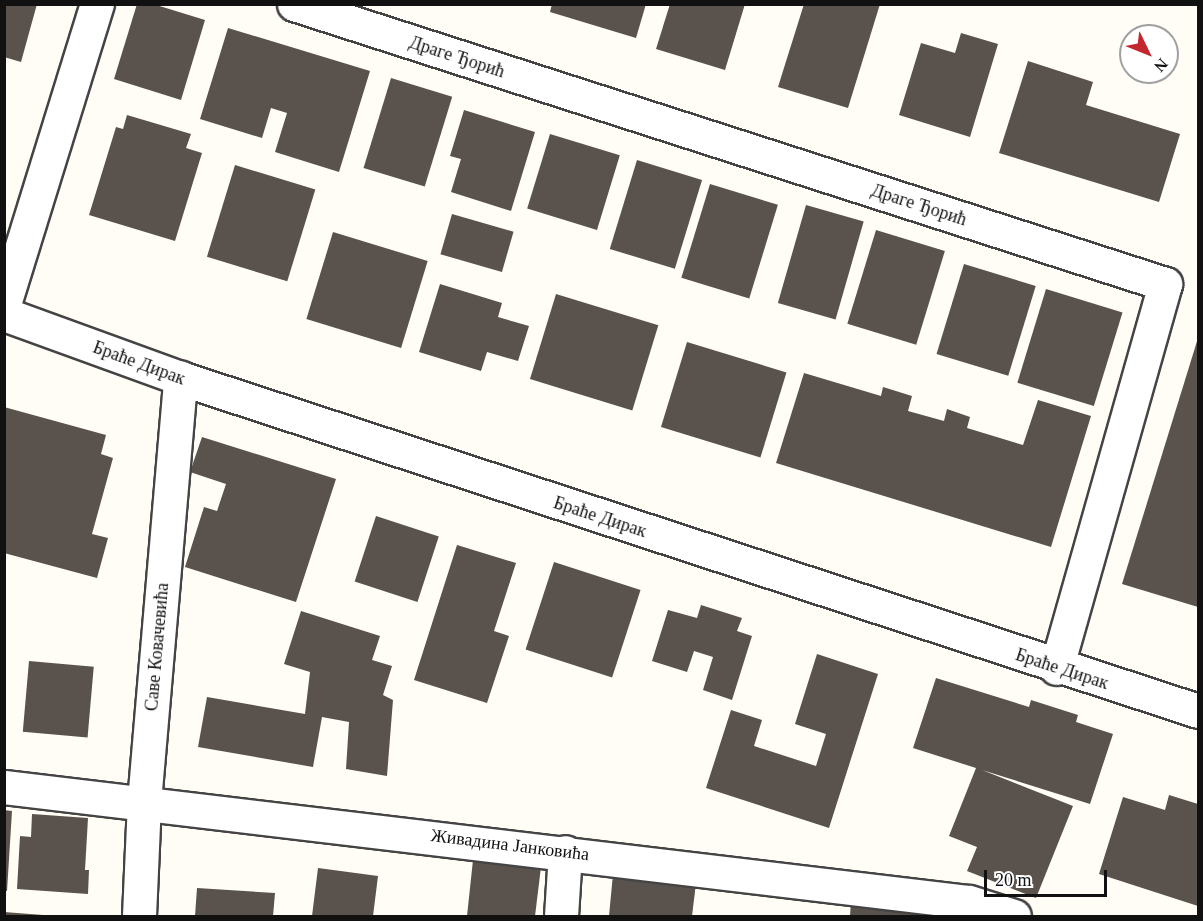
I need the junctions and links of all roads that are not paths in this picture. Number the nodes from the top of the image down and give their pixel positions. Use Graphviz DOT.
graph roads {
  1 [pos="97,4"];
  2 [pos="294,4"];
  3 [pos="4,304"];
  4 [pos="4,314"];
  5 [pos="180,378"];
  6 [pos="1056,668"];
  7 [pos="1198,711"];
  8 [pos="4,787"];
  9 [pos="144,802"];
  10 [pos="565,852"];
  11 [pos="968,909"];
  12 [pos="139,916"];
  13 [pos="561,916"];
  14 [pos="1014,916"];
  1 -- 3 [label="street"];
  2 -- 6 [label="street, Драге Ђорић"];
  4 -- 5 [label="street, Браће Дирак"];
  5 -- 6 [label="street, Браће Дирак"];
  5 -- 9 [label="street, Саве Ковачевића"];
  6 -- 7 [label="street, Браће Дирак"];
  8 -- 9 [label="street, Живадина Јанковића"];
  9 -- 10 [label="street, Живадина Јанковића"];
  9 -- 12 [label="street, Саве Ковачевића"];
  10 -- 11 [label="street, Живадина Јанковића"];
  10 -- 13 [label="street"];
  11 -- 14 [label="street, Живадина Јанковића"];
}
